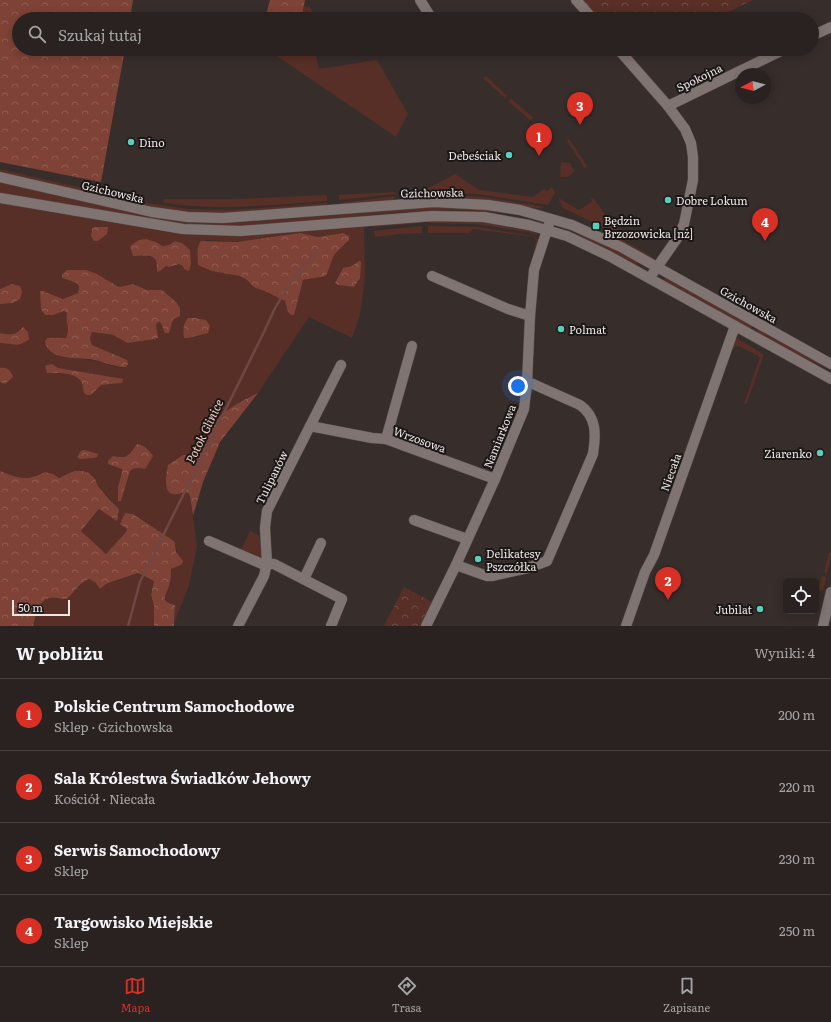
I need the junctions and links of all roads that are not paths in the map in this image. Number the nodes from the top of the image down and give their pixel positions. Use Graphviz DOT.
graph roads {
  1 [pos="420,0"];
  2 [pos="576,0"];
  3 [pos="428,12"];
  4 [pos="587,12"];
  5 [pos="831,27"];
  6 [pos="819,33"];
  7 [pos="624,56"];
  8 [pos="771,56"];
  9 [pos="668,106"];
  10 [pos="0,177"];
  11 [pos="0,198"];
  12 [pos="550,218"];
  13 [pos="548,230"];
  14 [pos="656,267"];
  15 [pos="432,276"];
  16 [pos="650,278"];
  17 [pos="530,316"];
  18 [pos="735,326"];
  19 [pos="412,346"];
  20 [pos="831,364"];
  21 [pos="341,366"];
  22 [pos="831,379"];
  23 [pos="527,383"];
  24 [pos="310,426"];
  25 [pos="386,439"];
  26 [pos="494,479"];
  27 [pos="414,520"];
  28 [pos="467,539"];
  29 [pos="209,541"];
  30 [pos="322,543"];
  31 [pos="267,563"];
  32 [pos="456,565"];
  33 [pos="304,579"];
  34 [pos="831,592"];
  35 [pos="826,620"];
  36 [pos="238,626"];
  37 [pos="330,626"];
  38 [pos="426,626"];
  39 [pos="626,626"];
  1 -- 3 [label="street"];
  2 -- 4 [label="street"];
  5 -- 6 [label="street"];
  7 -- 9 [label="street"];
  8 -- 9 [label="street, Spokojna"];
  9 -- 14 [label="street"];
  10 -- 12 [label="street, Gzichowska"];
  11 -- 13 [label="street"];
  12 -- 13 [label="street, Namiarkowa"];
  12 -- 14 [label="street, Gzichowska"];
  13 -- 16 [label="street"];
  13 -- 17 [label="street, Namiarkowa"];
  14 -- 16 [label="street"];
  14 -- 20 [label="street, Gzichowska"];
  15 -- 17 [label="street"];
  16 -- 18 [label="street"];
  17 -- 23 [label="street, Namiarkowa"];
  18 -- 22 [label="street"];
  18 -- 39 [label="street, Niecała"];
  19 -- 25 [label="street"];
  21 -- 24 [label="street, Tulipanów"];
  23 -- 26 [label="street, Namiarkowa"];
  23 -- 32 [label="street"];
  24 -- 25 [label="street, Wrzosowa"];
  24 -- 31 [label="street, Tulipanów"];
  25 -- 26 [label="street, Wrzosowa"];
  26 -- 28 [label="street, Namiarkowa"];
  27 -- 28 [label="street"];
  28 -- 32 [label="street, Namiarkowa"];
  29 -- 31 [label="street"];
  30 -- 33 [label="street"];
  31 -- 33 [label="street"];
  31 -- 36 [label="street, Tulipanów"];
  32 -- 38 [label="street, Namiarkowa"];
  33 -- 37 [label="street"];
  34 -- 35 [label="street"];
}
